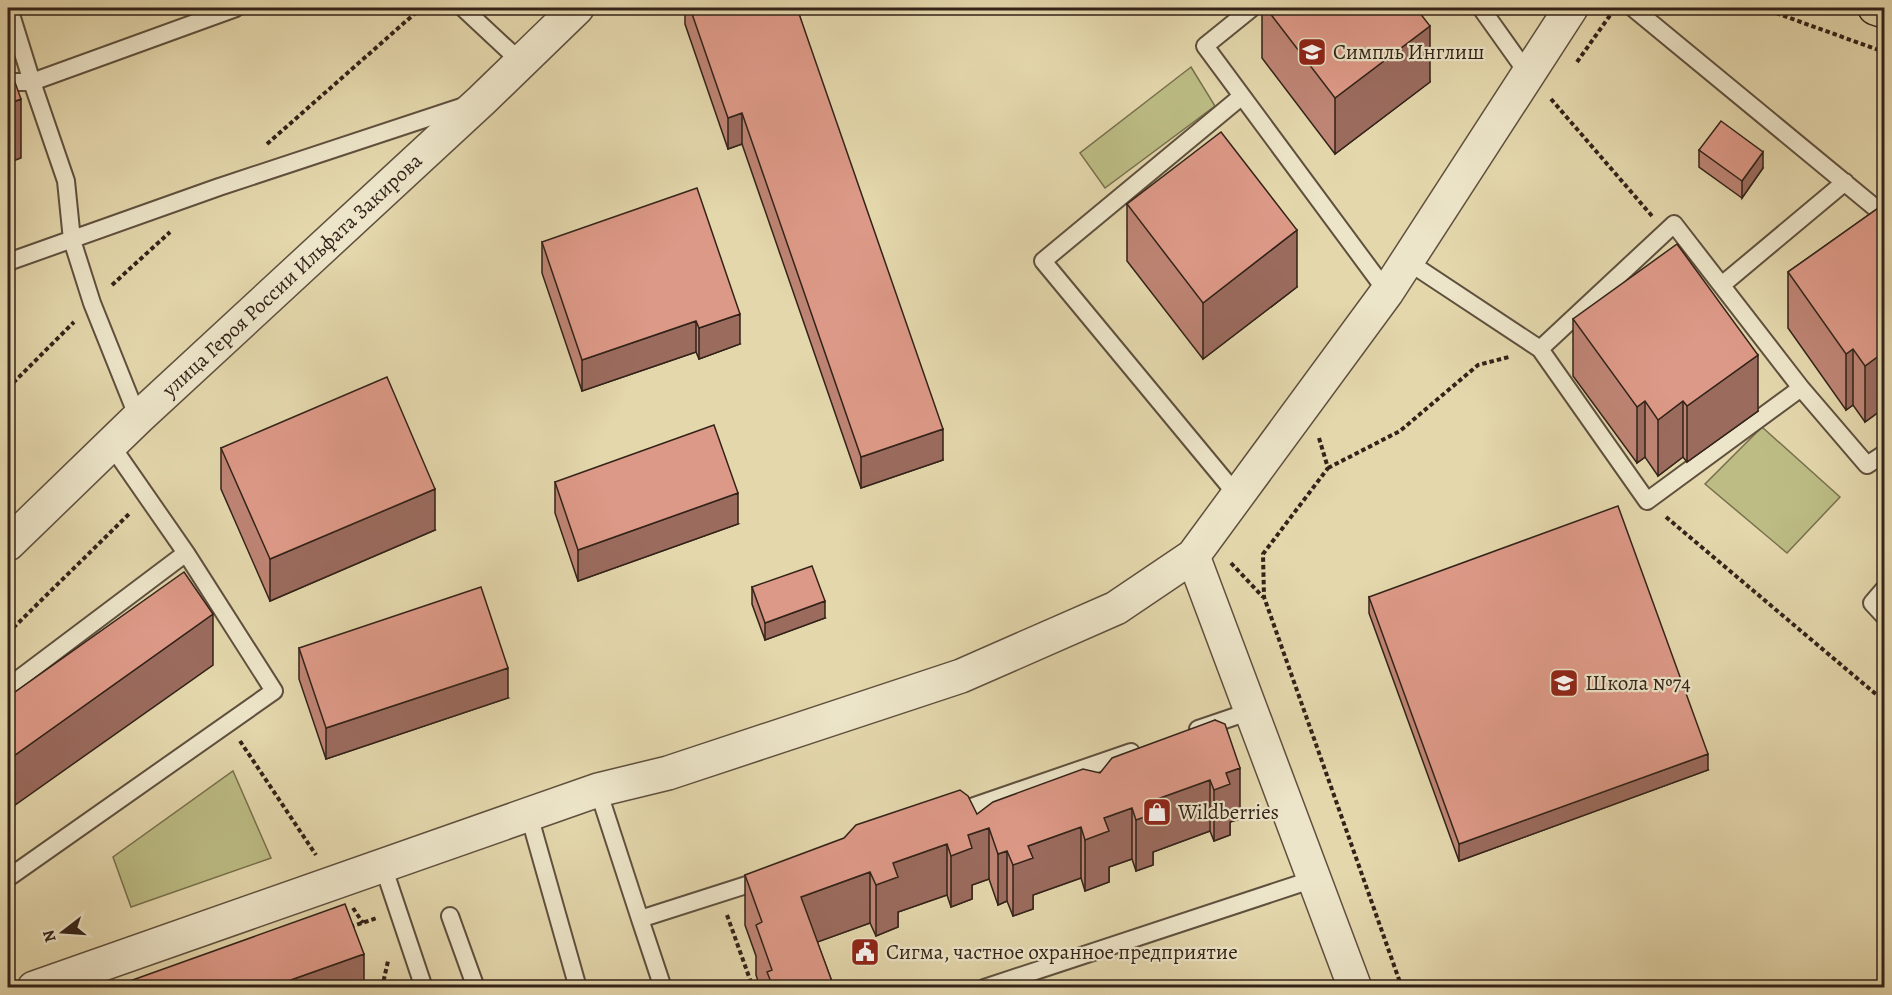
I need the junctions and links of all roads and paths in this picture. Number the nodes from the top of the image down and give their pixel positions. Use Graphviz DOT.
graph roads {
  1 [pos="9,8"];
  2 [pos="236,8"];
  3 [pos="463,8"];
  4 [pos="577,8"];
  5 [pos="1252,8"];
  6 [pos="1481,8"];
  7 [pos="1571,8"];
  8 [pos="1615,8"];
  9 [pos="1633,8"];
  10 [pos="1762,8"];
  11 [pos="1875,8"];
  12 [pos="1884,11"];
  13 [pos="1884,52"];
  14 [pos="522,63"];
  15 [pos="1570,72"];
  16 [pos="1528,74"];
  17 [pos="8,82"];
  18 [pos="32,82"];
  19 [pos="1558,90"];
  20 [pos="1242,96"];
  21 [pos="1551,99"];
  22 [pos="482,100"];
  23 [pos="1544,109"];
  24 [pos="1845,182"];
  25 [pos="1884,215"];
  26 [pos="1666,232"];
  27 [pos="72,240"];
  28 [pos="1407,261"];
  29 [pos="8,262"];
  30 [pos="1723,284"];
  31 [pos="1388,292"];
  32 [pos="1540,349"];
  33 [pos="1801,388"];
  34 [pos="138,418"];
  35 [pos="1318,436"];
  36 [pos="111,445"];
  37 [pos="1884,454"];
  38 [pos="1328,468"];
  39 [pos="1236,494"];
  40 [pos="147,496"];
  41 [pos="1647,501"];
  42 [pos="8,544"];
  43 [pos="1199,546"];
  44 [pos="186,553"];
  45 [pos="1884,589"];
  46 [pos="1264,597"];
  47 [pos="1884,616"];
  48 [pos="8,633"];
  49 [pos="8,687"];
  50 [pos="1884,701"];
  51 [pos="1251,711"];
  52 [pos="228,723"];
  53 [pos="1183,735"];
  54 [pos="1149,746"];
  55 [pos="598,790"];
  56 [pos="529,815"];
  57 [pos="934,820"];
  58 [pos="383,866"];
  59 [pos="776,875"];
  60 [pos="8,878"];
  61 [pos="1314,879"];
  62 [pos="335,883"];
  63 [pos="720,894"];
  64 [pos="400,910"];
  65 [pos="450,915"];
  66 [pos="640,919"];
  67 [pos="363,923"];
  68 [pos="342,930"];
  69 [pos="34,987"];
  70 [pos="424,987"];
  71 [pos="476,987"];
  72 [pos="578,987"];
  73 [pos="663,987"];
  74 [pos="753,987"];
  75 [pos="984,987"];
  76 [pos="1355,987"];
  77 [pos="1402,987"];
  1 -- 18 [label="lane"];
  2 -- 18 [label="lane"];
  3 -- 14 [label="lane"];
  4 -- 14 [label="street, улица Героя России Ильфата Закирова"];
  5 -- 20 [label="lane"];
  6 -- 16 [label="lane"];
  7 -- 16 [label="street"];
  8 -- 15 [label="path"];
  9 -- 24 [label="lane"];
  10 -- 13 [label="path"];
  11 -- 12 [label="main road"];
  14 -- 22 [label="street, улица Героя России Ильфата Закирова"];
  16 -- 21 [label="path"];
  16 -- 28 [label="street"];
  17 -- 18 [label="lane"];
  18 -- 27 [label="lane"];
  19 -- 21 [label="path"];
  20 -- 31 [label="lane"];
  20 -- 39 [label="lane"];
  21 -- 23 [label="path"];
  21 -- 26 [label="path"];
  22 -- 27 [label="lane"];
  22 -- 34 [label="street, улица Героя России Ильфата Закирова"];
  24 -- 25 [label="lane"];
  24 -- 30 [label="lane"];
  26 -- 30 [label="lane"];
  26 -- 32 [label="lane"];
  27 -- 29 [label="lane"];
  27 -- 34 [label="lane"];
  28 -- 31 [label="street"];
  28 -- 32 [label="lane"];
  30 -- 33 [label="lane"];
  31 -- 39 [label="street"];
  32 -- 38 [label="path"];
  32 -- 41 [label="lane"];
  33 -- 37 [label="lane"];
  33 -- 41 [label="lane"];
  34 -- 36 [label="street, улица Героя России Ильфата Закирова"];
  35 -- 38 [label="path"];
  36 -- 40 [label="lane"];
  36 -- 42 [label="street, улица Героя России Ильфата Закирова"];
  38 -- 46 [label="path"];
  39 -- 43 [label="street"];
  40 -- 44 [label="lane"];
  40 -- 48 [label="path"];
  41 -- 50 [label="path"];
  43 -- 46 [label="path"];
  43 -- 51 [label="street"];
  43 -- 55 [label="street"];
  44 -- 49 [label="lane"];
  44 -- 52 [label="lane"];
  45 -- 47 [label="lane"];
  46 -- 77 [label="path"];
  51 -- 53 [label="lane"];
  51 -- 61 [label="street"];
  52 -- 60 [label="lane"];
  52 -- 62 [label="path"];
  54 -- 57 [label="lane"];
  55 -- 56 [label="street"];
  55 -- 66 [label="lane"];
  56 -- 58 [label="street"];
  56 -- 72 [label="lane"];
  58 -- 62 [label="street"];
  58 -- 64 [label="lane"];
  59 -- 63 [label="lane"];
  61 -- 75 [label="lane"];
  61 -- 76 [label="street"];
  62 -- 67 [label="path"];
  62 -- 69 [label="street"];
  63 -- 66 [label="lane"];
  63 -- 74 [label="path"];
  64 -- 67 [label="path"];
  64 -- 70 [label="lane"];
  65 -- 71 [label="lane"];
  66 -- 73 [label="lane"];
  67 -- 68 [label="path"];
}
